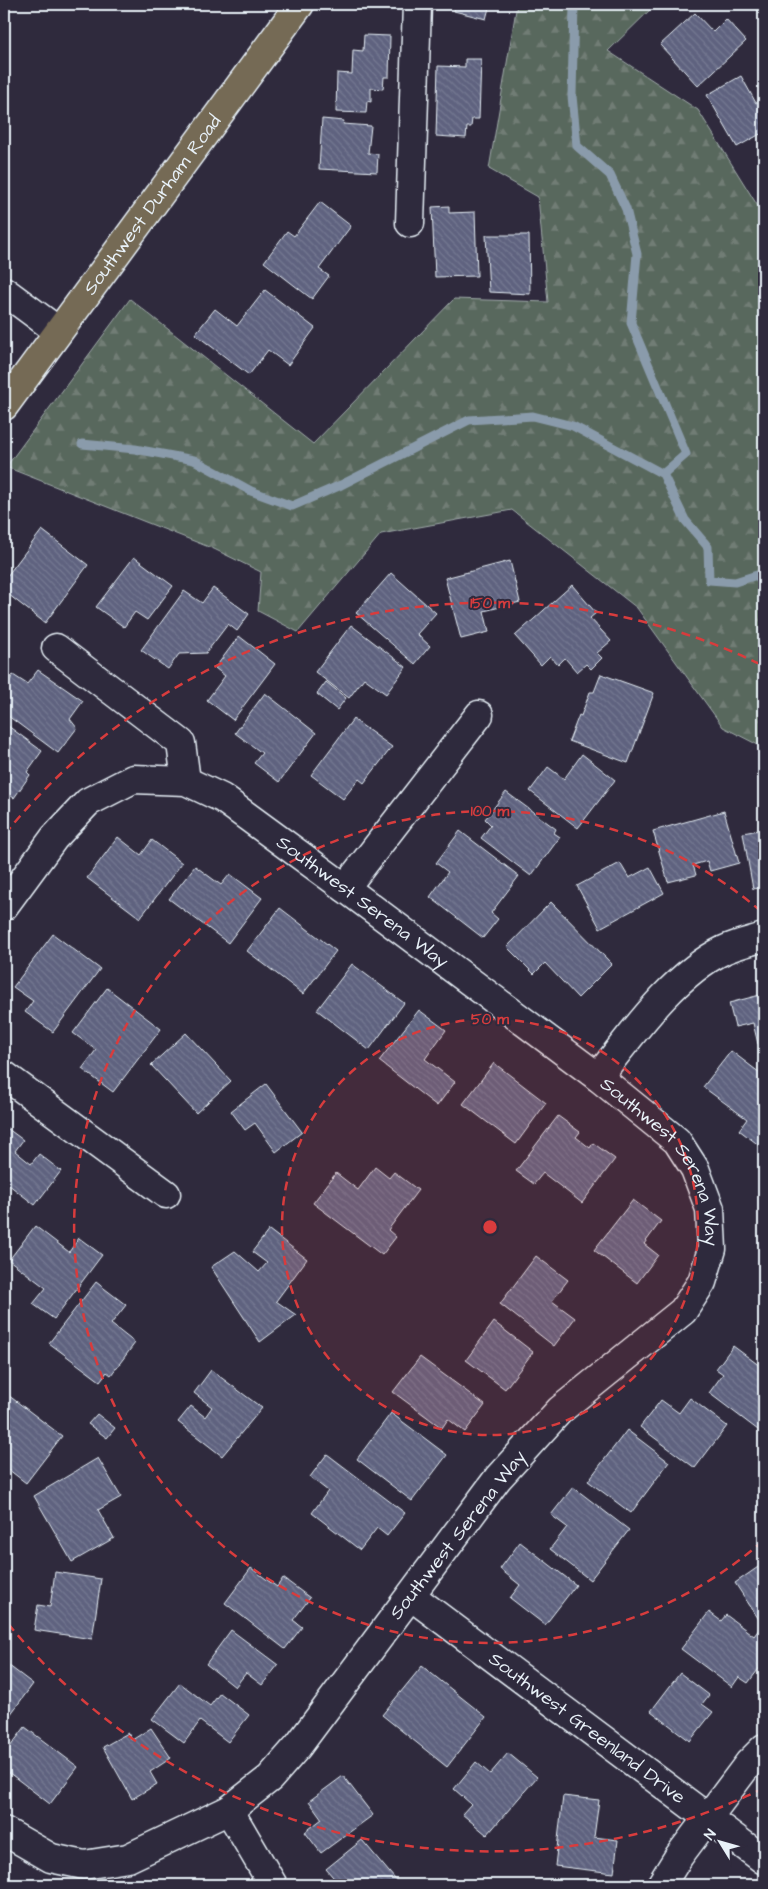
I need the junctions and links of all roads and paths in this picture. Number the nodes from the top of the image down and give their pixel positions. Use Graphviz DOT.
graph roads {
  1 [pos="300,4"];
  2 [pos="417,4"];
  3 [pos="410,223"];
  4 [pos="4,291"];
  5 [pos="58,331"];
  6 [pos="4,406"];
  7 [pos="56,648"];
  8 [pos="479,714"];
  9 [pos="186,781"];
  10 [pos="345,888"];
  11 [pos="4,906"];
  12 [pos="764,937"];
  13 [pos="4,1075"];
  14 [pos="598,1077"];
  15 [pos="166,1194"];
  16 [pos="411,1596"];
  17 [pos="764,1748"];
  18 [pos="229,1810"];
  19 [pos="708,1818"];
  20 [pos="4,1831"];
  21 [pos="764,1860"];
  22 [pos="272,1885"];
  23 [pos="661,1885"];
  1 -- 5 [label="main road, Southwest Durham Road"];
  2 -- 3 [label="street"];
  4 -- 5 [label="street"];
  5 -- 6 [label="main road, Southwest Durham Road"];
  7 -- 9 [label="street"];
  8 -- 10 [label="street"];
  9 -- 10 [label="street, Southwest Serena Way"];
  9 -- 11 [label="street, Southwest Serena Way"];
  10 -- 14 [label="street, Southwest Serena Way"];
  12 -- 14 [label="street"];
  13 -- 15 [label="street"];
  14 -- 16 [label="street, Southwest Serena Way"];
  16 -- 18 [label="street, Southwest Serena Way"];
  16 -- 19 [label="street, Southwest Greenland Drive"];
  17 -- 19 [label="street"];
  18 -- 20 [label="street, Southwest Serena Way"];
  18 -- 22 [label="street"];
  19 -- 21 [label="street, Southwest Greenland Drive"];
  19 -- 23 [label="street"];
}
